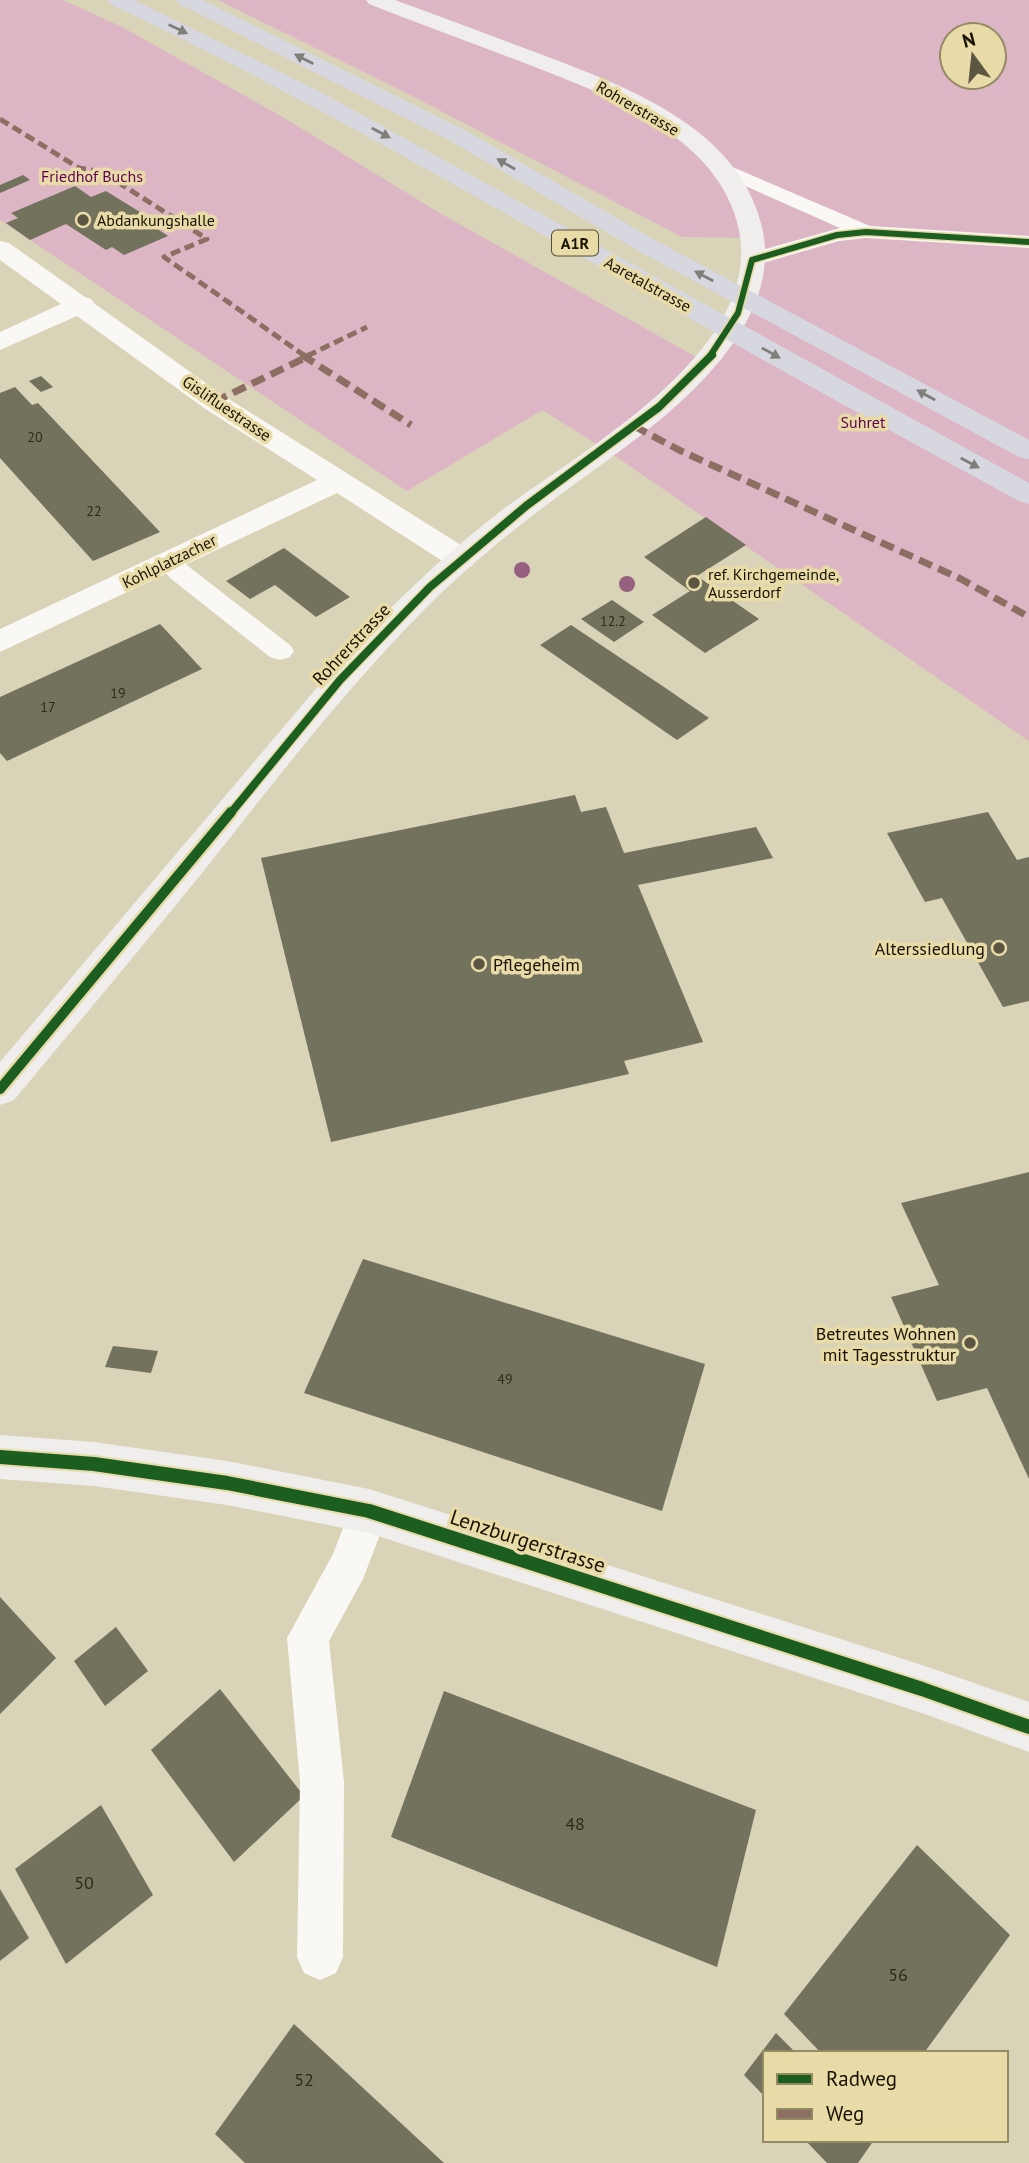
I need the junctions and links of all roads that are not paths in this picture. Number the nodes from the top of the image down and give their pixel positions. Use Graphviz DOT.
graph roads {
  1 [pos="117,0"];
  2 [pos="187,0"];
  3 [pos="376,0"];
  4 [pos="723,169"];
  5 [pos="866,232"];
  6 [pos="1029,242"];
  7 [pos="0,248"];
  8 [pos="752,249"];
  9 [pos="82,304"];
  10 [pos="0,342"];
  11 [pos="1029,451"];
  12 [pos="338,481"];
  13 [pos="1029,495"];
  14 [pos="461,559"];
  15 [pos="169,561"];
  16 [pos="0,642"];
  17 [pos="281,651"];
  18 [pos="0,1089"];
  19 [pos="0,1457"];
  20 [pos="369,1511"];
  21 [pos="1029,1727"];
  22 [pos="320,1956"];
  1 -- 13 [label="highway, Aaretalstrasse / A1R, one-way"];
  11 -- 2 [label="highway, Aaretalstrasse / A1R, one-way"];
  3 -- 4 [label="main road, Rohrerstrasse"];
  4 -- 5 [label="lane"];
  4 -- 8 [label="main road, Rohrerstrasse"];
  5 -- 6 [label="lane"];
  5 -- 8 [label="lane"];
  7 -- 9 [label="street, Gislifluestrasse"];
  8 -- 14 [label="main road, Rohrerstrasse"];
  9 -- 10 [label="street"];
  9 -- 12 [label="street, Gislifluestrasse"];
  12 -- 14 [label="street, Gislifluestrasse"];
  12 -- 15 [label="street, Kohlplatzacher"];
  14 -- 18 [label="main road, Rohrerstrasse"];
  15 -- 16 [label="street, Kohlplatzacher"];
  15 -- 17 [label="lane"];
  19 -- 20 [label="main road, Lenzburgerstrasse"];
  20 -- 21 [label="main road, Lenzburgerstrasse"];
  20 -- 22 [label="lane"];
}
